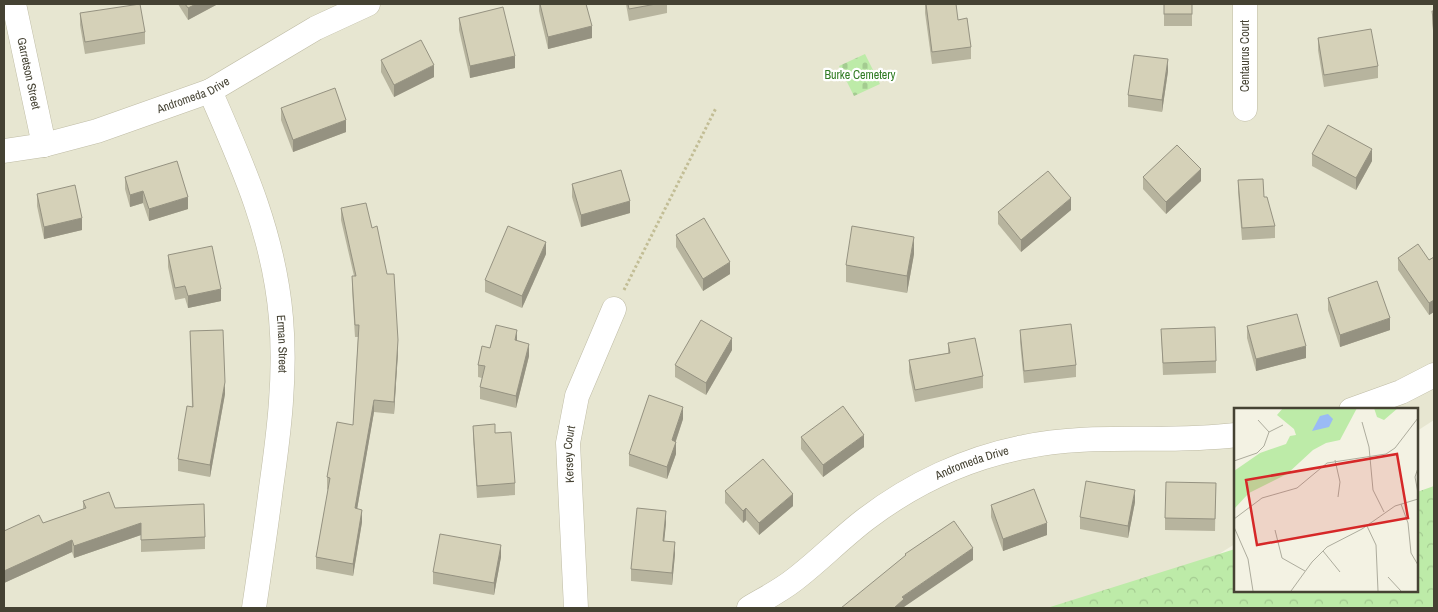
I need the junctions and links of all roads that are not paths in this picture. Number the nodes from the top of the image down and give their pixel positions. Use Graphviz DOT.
graph roads {
  1 [pos="14,4"];
  2 [pos="368,4"];
  3 [pos="1245,4"];
  4 [pos="210,91"];
  5 [pos="1245,109"];
  6 [pos="44,145"];
  7 [pos="4,151"];
  8 [pos="614,309"];
  9 [pos="1434,375"];
  10 [pos="1356,408"];
  11 [pos="1234,436"];
  12 [pos="254,608"];
  13 [pos="576,608"];
  14 [pos="749,608"];
  1 -- 6 [label="street, Garretson Street"];
  2 -- 4 [label="street, Andromeda Drive"];
  3 -- 5 [label="street, Centaurus Court"];
  4 -- 6 [label="street, Andromeda Drive"];
  4 -- 12 [label="street, Erman Street"];
  6 -- 7 [label="street, Andromeda Drive"];
  8 -- 13 [label="street, Kersey Court"];
  9 -- 10 [label="street"];
  11 -- 14 [label="street, Andromeda Drive"];
}
